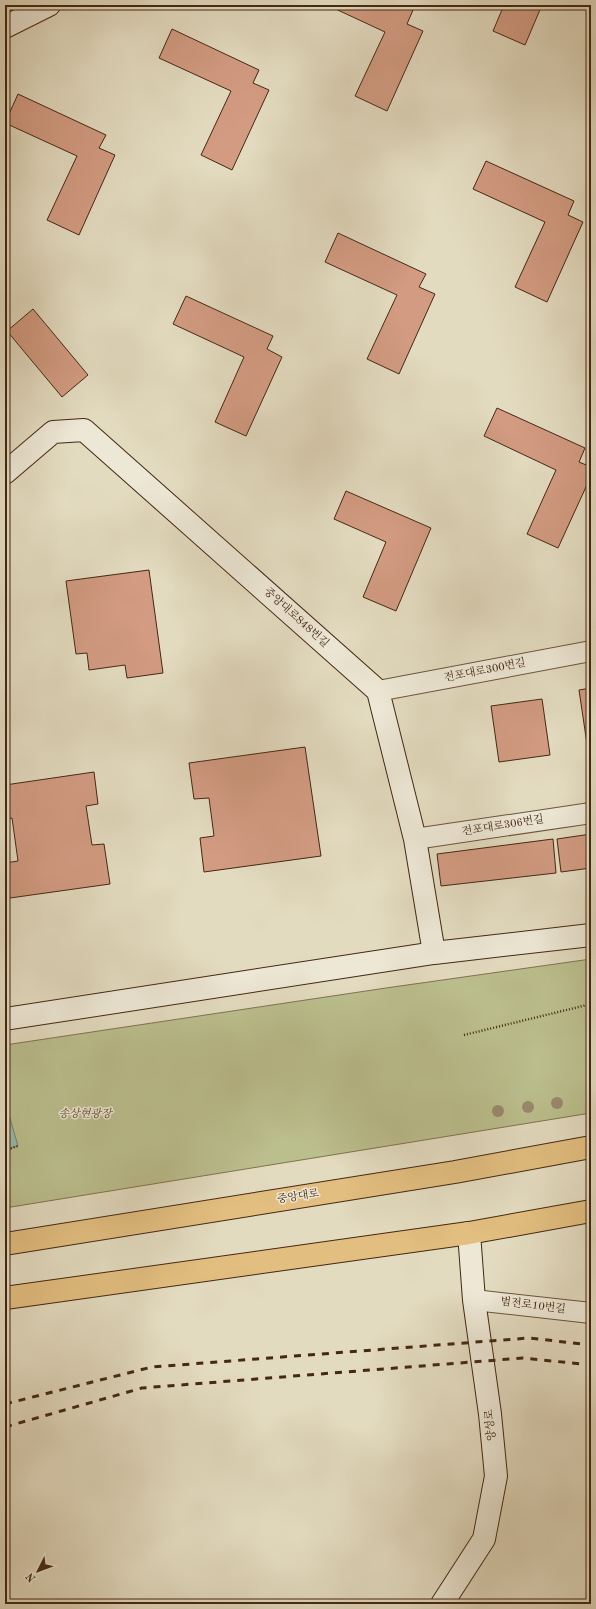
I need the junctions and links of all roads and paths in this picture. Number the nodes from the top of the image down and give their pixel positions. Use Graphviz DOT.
graph roads {
  1 [pos="49,5"];
  2 [pos="5,27"];
  3 [pos="5,473"];
  4 [pos="591,651"];
  5 [pos="378,691"];
  6 [pos="591,813"];
  7 [pos="415,839"];
  8 [pos="591,934"];
  9 [pos="434,953"];
  10 [pos="591,1004"];
  11 [pos="5,1019"];
  12 [pos="464,1035"];
  13 [pos="18,1146"];
  14 [pos="591,1147"];
  15 [pos="5,1150"];
  16 [pos="591,1210"];
  17 [pos="469,1233"];
  18 [pos="5,1244"];
  19 [pos="5,1298"];
  20 [pos="474,1300"];
  21 [pos="591,1313"];
  22 [pos="442,1604"];
  1 -- 2 [label="street"];
  3 -- 5 [label="street, 중앙대로848번길"];
  4 -- 5 [label="street, 전포대로300번길"];
  5 -- 7 [label="street"];
  6 -- 7 [label="street, 전포대로306번길"];
  7 -- 9 [label="street"];
  8 -- 9 [label="street"];
  9 -- 11 [label="street"];
  10 -- 12 [label="path"];
  13 -- 15 [label="path"];
  14 -- 18 [label="main road, 중앙대로"];
  16 -- 17 [label="main road"];
  17 -- 19 [label="main road"];
  17 -- 20 [label="street, 양성로"];
  20 -- 21 [label="street, 범전로10번길"];
  20 -- 22 [label="street, 양성로"];
}
